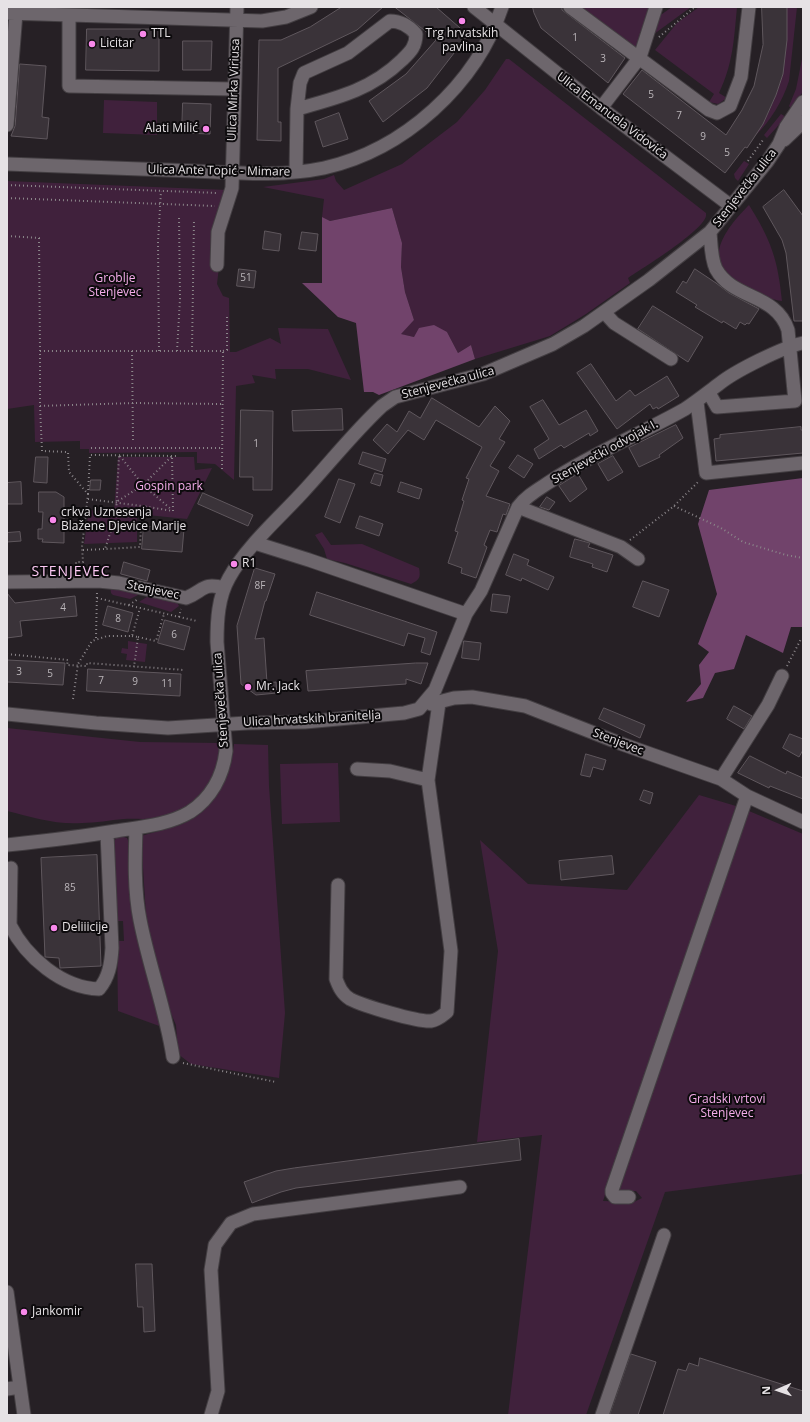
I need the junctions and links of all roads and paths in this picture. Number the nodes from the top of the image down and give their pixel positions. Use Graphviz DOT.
graph roads {
  1 [pos="237,7"];
  2 [pos="311,7"];
  3 [pos="474,7"];
  4 [pos="502,7"];
  5 [pos="570,7"];
  6 [pos="656,7"];
  7 [pos="694,7"];
  8 [pos="749,7"];
  9 [pos="12,13"];
  10 [pos="69,15"];
  11 [pos="236,20"];
  12 [pos="495,25"];
  13 [pos="655,42"];
  14 [pos="640,57"];
  15 [pos="234,89"];
  16 [pos="803,102"];
  17 [pos="601,108"];
  18 [pos="297,109"];
  19 [pos="803,122"];
  20 [pos="7,125"];
  21 [pos="763,140"];
  22 [pos="779,144"];
  23 [pos="748,161"];
  24 [pos="7,164"];
  25 [pos="232,172"];
  26 [pos="296,172"];
  27 [pos="7,185"];
  28 [pos="161,191"];
  29 [pos="7,198"];
  30 [pos="160,204"];
  31 [pos="222,206"];
  32 [pos="731,206"];
  33 [pos="179,218"];
  34 [pos="194,219"];
  35 [pos="710,232"];
  36 [pos="7,236"];
  37 [pos="217,265"];
  38 [pos="604,312"];
  39 [pos="227,315"];
  40 [pos="803,343"];
  41 [pos="790,345"];
  42 [pos="40,351"];
  43 [pos="132,351"];
  44 [pos="158,351"];
  45 [pos="177,351"];
  46 [pos="192,351"];
  47 [pos="223,351"];
  48 [pos="671,359"];
  49 [pos="709,393"];
  50 [pos="697,402"];
  51 [pos="133,403"];
  52 [pos="222,404"];
  53 [pos="40,406"];
  54 [pos="133,440"];
  55 [pos="91,448"];
  56 [pos="222,448"];
  57 [pos="119,456"];
  58 [pos="172,456"];
  59 [pos="178,456"];
  60 [pos="803,463"];
  61 [pos="222,469"];
  62 [pos="706,473"];
  63 [pos="143,485"];
  64 [pos="88,494"];
  65 [pos="88,500"];
  66 [pos="116,502"];
  67 [pos="142,506"];
  68 [pos="674,506"];
  69 [pos="518,507"];
  70 [pos="173,511"];
  71 [pos="255,543"];
  72 [pos="621,547"];
  73 [pos="105,549"];
  74 [pos="82,550"];
  75 [pos="638,558"];
  76 [pos="803,558"];
  77 [pos="76,581"];
  78 [pos="7,582"];
  79 [pos="224,588"];
  80 [pos="97,594"];
  81 [pos="97,598"];
  82 [pos="140,608"];
  83 [pos="164,614"];
  84 [pos="466,614"];
  85 [pos="198,621"];
  86 [pos="132,636"];
  87 [pos="138,637"];
  88 [pos="96,638"];
  89 [pos="803,638"];
  90 [pos="7,654"];
  91 [pos="78,666"];
  92 [pos="134,667"];
  93 [pos="184,670"];
  94 [pos="782,676"];
  95 [pos="73,699"];
  96 [pos="439,703"];
  97 [pos="423,705"];
  98 [pos="7,714"];
  99 [pos="224,724"];
  100 [pos="357,769"];
  101 [pos="721,779"];
  102 [pos="428,780"];
  103 [pos="747,796"];
  104 [pos="803,822"];
  105 [pos="136,828"];
  106 [pos="107,833"];
  107 [pos="7,845"];
  108 [pos="11,868"];
  109 [pos="338,885"];
  110 [pos="9,925"];
  111 [pos="174,1057"];
  112 [pos="276,1082"];
  113 [pos="460,1187"];
  114 [pos="629,1197"];
  115 [pos="664,1235"];
  116 [pos="7,1292"];
  117 [pos="12,1366"];
  118 [pos="20,1387"];
  119 [pos="7,1389"];
  120 [pos="24,1415"];
  121 [pos="211,1415"];
  122 [pos="602,1415"];
  1 -- 11 [label="street, Ulica Mirka Viriusa"];
  2 -- 11 [label="street"];
  3 -- 12 [label="street"];
  4 -- 12 [label="street, Ulica Ante Topić - Mimare"];
  5 -- 14 [label="street"];
  6 -- 14 [label="street"];
  7 -- 13 [label="path"];
  8 -- 14 [label="street"];
  9 -- 10 [label="street"];
  9 -- 20 [label="street"];
  10 -- 11 [label="street"];
  10 -- 15 [label="street"];
  11 -- 15 [label="street, Ulica Mirka Viriusa"];
  12 -- 17 [label="street, Ulica Emanuela Vidovića"];
  12 -- 26 [label="street, Ulica Ante Topić - Mimare"];
  14 -- 17 [label="street"];
  15 -- 25 [label="street, Ulica Mirka Viriusa"];
  16 -- 22 [label="street, Stenjevečka ulica"];
  17 -- 32 [label="street, Ulica Emanuela Vidovića"];
  18 -- 18 [label="street"];
  18 -- 26 [label="street"];
  19 -- 22 [label="street, Stenjevečka ulica"];
  21 -- 23 [label="path"];
  22 -- 32 [label="street, Stenjevečka ulica"];
  24 -- 25 [label="street, Ulica Ante Topić - Mimare"];
  25 -- 26 [label="street, Ulica Ante Topić - Mimare"];
  25 -- 31 [label="street, Ulica Mirka Viriusa"];
  27 -- 28 [label="path"];
  28 -- 30 [label="path"];
  28 -- 31 [label="path"];
  29 -- 30 [label="path"];
  30 -- 31 [label="path"];
  30 -- 44 [label="path"];
  31 -- 37 [label="street, Ulica Mirka Viriusa"];
  32 -- 35 [label="street, Stenjevečka ulica"];
  33 -- 45 [label="path"];
  34 -- 46 [label="path"];
  35 -- 38 [label="street, Stenjevečka ulica"];
  35 -- 41 [label="street, Stenjevečka ulica"];
  36 -- 42 [label="path"];
  38 -- 48 [label="street"];
  38 -- 71 [label="street, Stenjevečka ulica"];
  39 -- 47 [label="path"];
  40 -- 41 [label="street, Stenjevečki odvojak I."];
  41 -- 49 [label="street, Stenjevečki odvojak I."];
  41 -- 49 [label="street, Stenjevečka ulica"];
  42 -- 43 [label="path"];
  42 -- 53 [label="path"];
  43 -- 44 [label="path"];
  43 -- 51 [label="path"];
  44 -- 45 [label="path"];
  45 -- 46 [label="path"];
  46 -- 47 [label="path"];
  47 -- 52 [label="path"];
  49 -- 50 [label="street, Stenjevečki odvojak I."];
  50 -- 62 [label="street"];
  50 -- 69 [label="street, Stenjevečki odvojak I."];
  51 -- 52 [label="path"];
  51 -- 53 [label="path"];
  51 -- 54 [label="path"];
  52 -- 56 [label="path"];
  53 -- 64 [label="path"];
  55 -- 56 [label="path"];
  56 -- 61 [label="path"];
  57 -- 58 [label="path"];
  57 -- 63 [label="path"];
  57 -- 64 [label="path"];
  57 -- 66 [label="path"];
  58 -- 59 [label="path"];
  58 -- 63 [label="path"];
  58 -- 70 [label="path"];
  60 -- 62 [label="street"];
  62 -- 68 [label="path"];
  63 -- 66 [label="path"];
  63 -- 70 [label="path"];
  64 -- 65 [label="path"];
  65 -- 66 [label="path"];
  65 -- 74 [label="path"];
  66 -- 67 [label="path"];
  66 -- 73 [label="path"];
  67 -- 70 [label="path"];
  67 -- 73 [label="path"];
  68 -- 72 [label="path"];
  68 -- 76 [label="path"];
  69 -- 72 [label="street"];
  69 -- 84 [label="street, Stenjevečki odvojak I."];
  71 -- 79 [label="street, Stenjevečka ulica"];
  71 -- 84 [label="street"];
  72 -- 75 [label="street"];
  73 -- 74 [label="path"];
  74 -- 77 [label="path"];
  77 -- 78 [label="street, Stenjevec"];
  77 -- 79 [label="street, Stenjevec"];
  79 -- 99 [label="street, Stenjevečka ulica"];
  80 -- 81 [label="path"];
  81 -- 82 [label="path"];
  81 -- 88 [label="path"];
  82 -- 83 [label="path"];
  82 -- 86 [label="path"];
  83 -- 85 [label="path"];
  83 -- 87 [label="path"];
  84 -- 97 [label="street, Stenjevečki odvojak I."];
  86 -- 87 [label="path"];
  86 -- 88 [label="path"];
  87 -- 92 [label="path"];
  88 -- 91 [label="path"];
  89 -- 94 [label="path"];
  90 -- 91 [label="path"];
  91 -- 92 [label="path"];
  91 -- 95 [label="path"];
  92 -- 93 [label="path"];
  94 -- 101 [label="street"];
  96 -- 97 [label="street, Stenjevec"];
  96 -- 101 [label="street, Stenjevec"];
  96 -- 102 [label="street"];
  97 -- 99 [label="street, Ulica hrvatskih branitelja"];
  98 -- 99 [label="street, Ulica hrvatskih branitelja"];
  99 -- 105 [label="street, Stenjevečka ulica"];
  100 -- 102 [label="street"];
  101 -- 103 [label="street, Stenjevec"];
  102 -- 109 [label="street"];
  103 -- 104 [label="street, Stenjevec"];
  103 -- 114 [label="street"];
  105 -- 106 [label="street, Stenjevečka ulica"];
  105 -- 111 [label="street"];
  106 -- 107 [label="street, Stenjevečka ulica"];
  106 -- 110 [label="street"];
  108 -- 110 [label="street"];
  111 -- 112 [label="path"];
  113 -- 121 [label="street"];
  115 -- 122 [label="street"];
  116 -- 117 [label="street"];
  117 -- 118 [label="street"];
  118 -- 119 [label="street"];
  118 -- 120 [label="street"];
}
